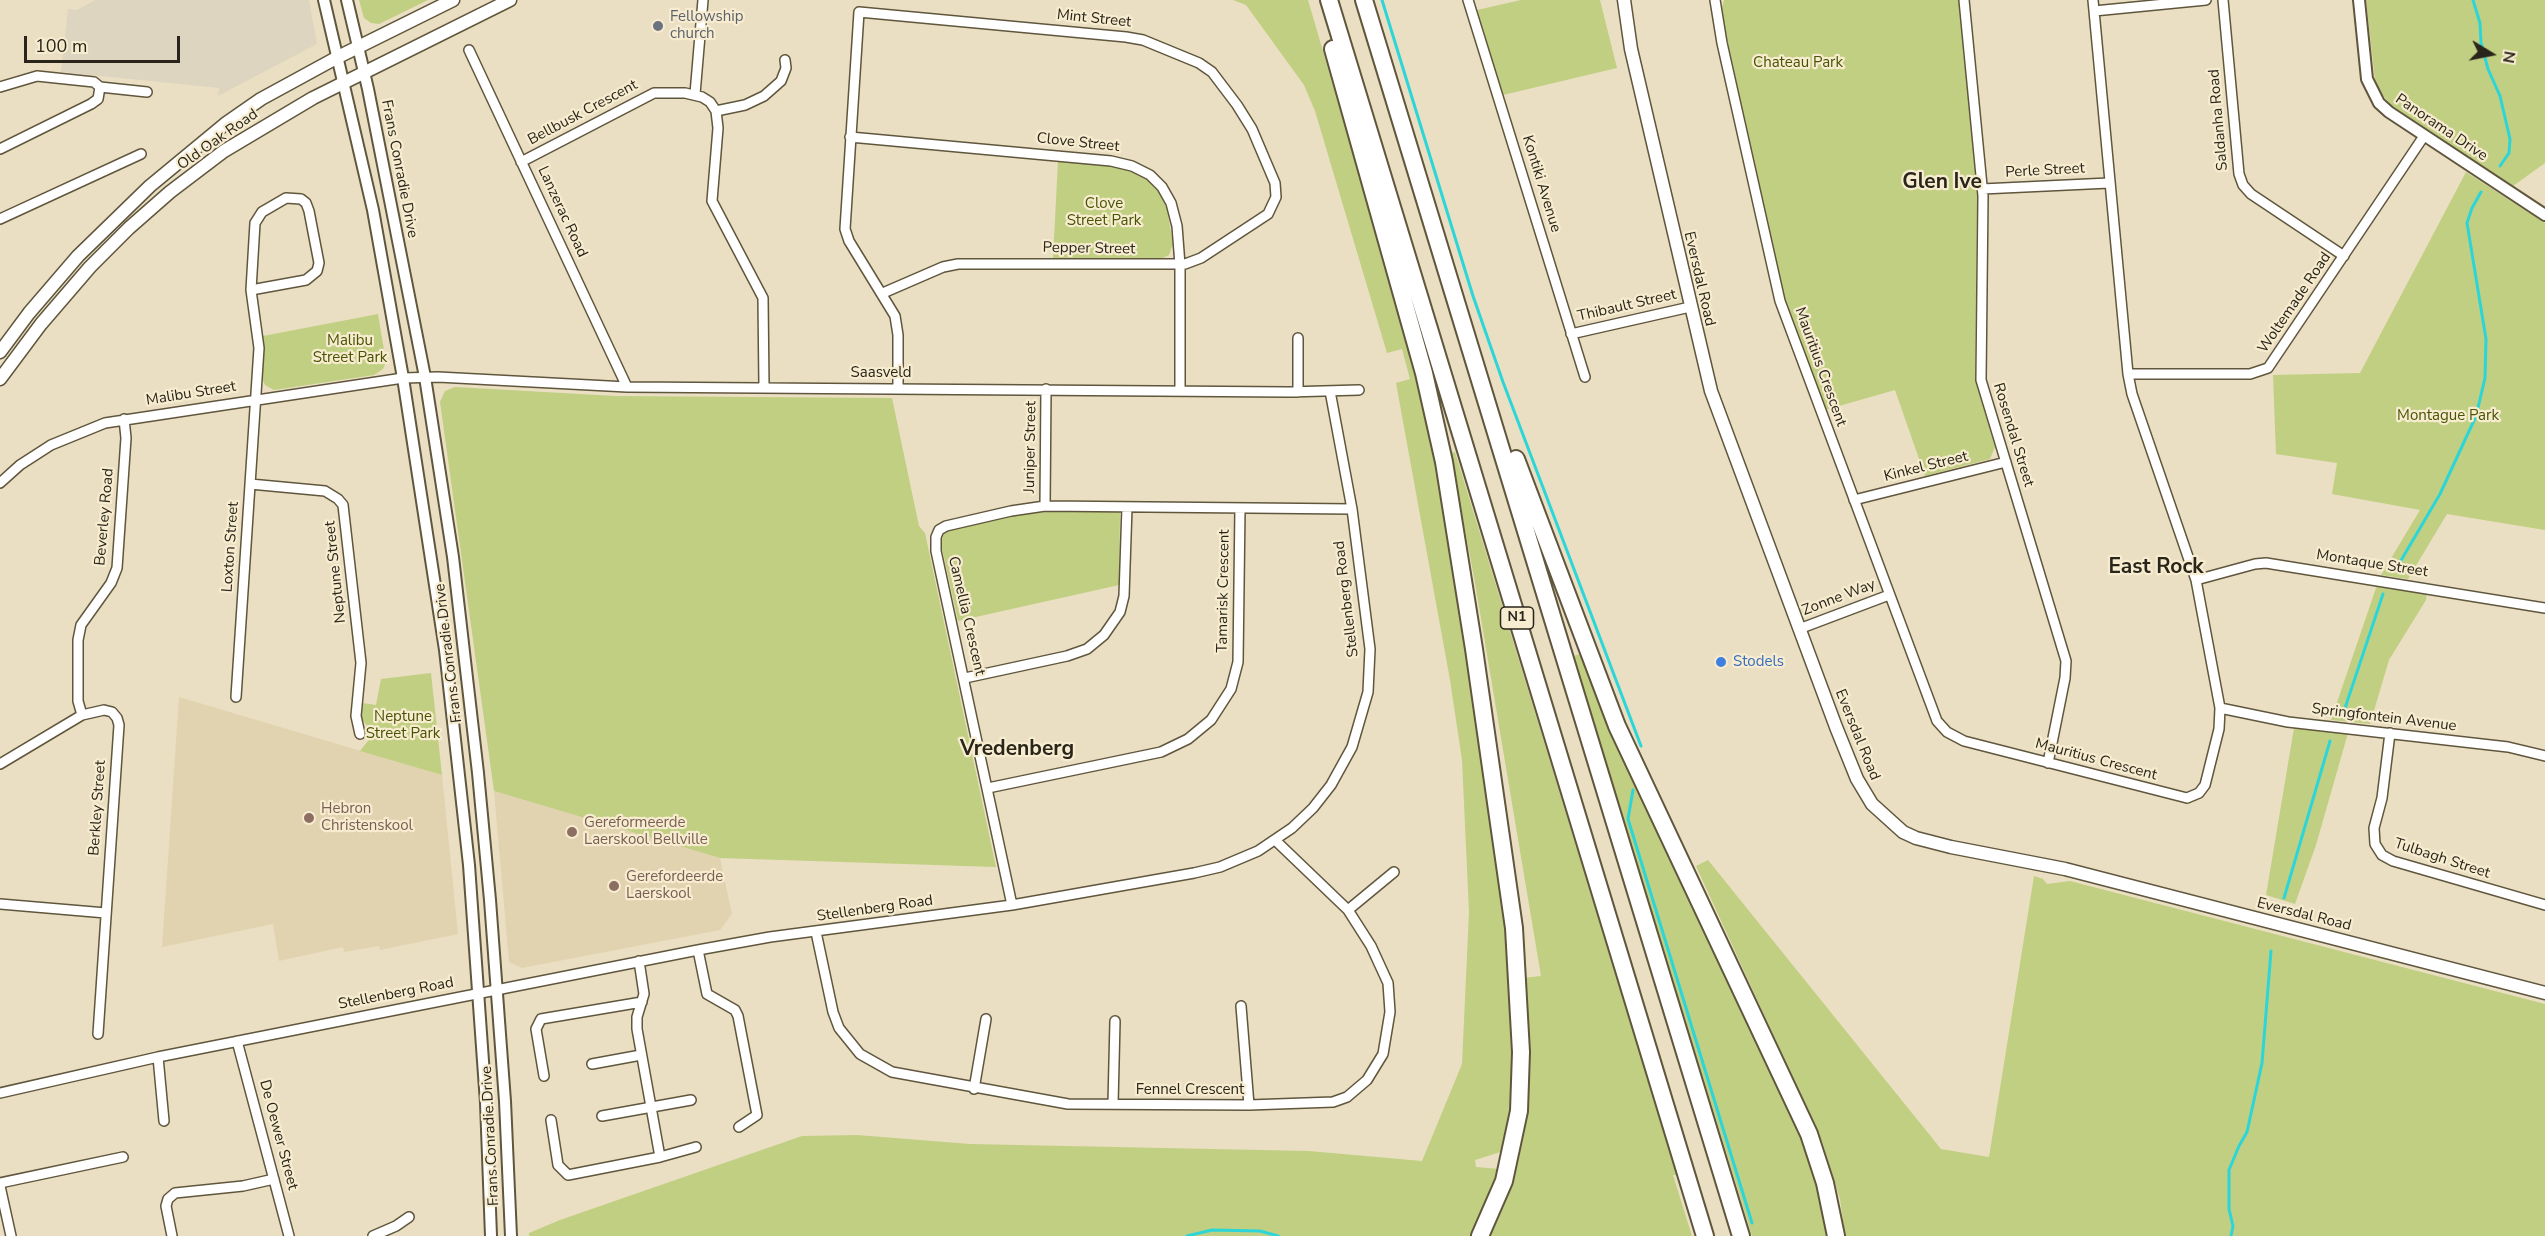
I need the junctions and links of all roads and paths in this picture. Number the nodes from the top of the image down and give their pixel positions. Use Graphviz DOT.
graph roads {
  1 [pos="324,0"];
  2 [pos="346,0"];
  3 [pos="453,0"];
  4 [pos="510,0"];
  5 [pos="703,0"];
  6 [pos="860,0"];
  7 [pos="1318,0"];
  8 [pos="1329,0"];
  9 [pos="1364,0"];
  10 [pos="1468,0"];
  11 [pos="1624,0"];
  12 [pos="1715,0"];
  13 [pos="1964,0"];
  14 [pos="2093,0"];
  15 [pos="2206,0"];
  16 [pos="2223,0"];
  17 [pos="2360,0"];
  18 [pos="2094,11"];
  19 [pos="859,12"];
  20 [pos="358,48"];
  21 [pos="469,50"];
  22 [pos="338,57"];
  23 [pos="785,60"];
  24 [pos="364,73"];
  25 [pos="344,81"];
  26 [pos="0,87"];
  27 [pos="100,87"];
  28 [pos="147,92"];
  29 [pos="695,94"];
  30 [pos="716,111"];
  31 [pos="2424,136"];
  32 [pos="850,137"];
  33 [pos="0,149"];
  34 [pos="141,154"];
  35 [pos="521,162"];
  36 [pos="2109,183"];
  37 [pos="1982,189"];
  38 [pos="1276,198"];
  39 [pos="2545,215"];
  40 [pos="0,219"];
  41 [pos="2344,256"];
  42 [pos="1180,265"];
  43 [pos="251,290"];
  44 [pos="883,293"];
  45 [pos="1690,307"];
  46 [pos="1462,317"];
  47 [pos="1571,334"];
  48 [pos="1298,338"];
  49 [pos="0,352"];
  50 [pos="2127,374"];
  51 [pos="425,376"];
  52 [pos="1585,377"];
  53 [pos="403,378"];
  54 [pos="0,379"];
  55 [pos="627,387"];
  56 [pos="764,387"];
  57 [pos="897,388"];
  58 [pos="1046,389"];
  59 [pos="1359,390"];
  60 [pos="1180,391"];
  61 [pos="1330,391"];
  62 [pos="1298,392"];
  63 [pos="255,399"];
  64 [pos="124,419"];
  65 [pos="2006,462"];
  66 [pos="0,483"];
  67 [pos="250,484"];
  68 [pos="1854,501"];
  69 [pos="1045,506"];
  70 [pos="1127,507"];
  71 [pos="1240,508"];
  72 [pos="1352,509"];
  73 [pos="2196,579"];
  74 [pos="1889,595"];
  75 [pos="2545,608"];
  76 [pos="1799,629"];
  77 [pos="965,678"];
  78 [pos="236,698"];
  79 [pos="2220,708"];
  80 [pos="82,715"];
  81 [pos="2390,733"];
  82 [pos="360,734"];
  83 [pos="2545,756"];
  84 [pos="2048,763"];
  85 [pos="0,764"];
  86 [pos="988,788"];
  87 [pos="1275,840"];
  88 [pos="1394,872"];
  89 [pos="0,904"];
  90 [pos="1012,904"];
  91 [pos="2545,905"];
  92 [pos="1348,910"];
  93 [pos="106,913"];
  94 [pos="816,932"];
  95 [pos="698,950"];
  96 [pos="639,961"];
  97 [pos="498,990"];
  98 [pos="2545,993"];
  99 [pos="477,994"];
  100 [pos="642,1002"];
  101 [pos="1241,1006"];
  102 [pos="986,1019"];
  103 [pos="1115,1021"];
  104 [pos="98,1034"];
  105 [pos="237,1041"];
  106 [pos="640,1055"];
  107 [pos="158,1057"];
  108 [pos="592,1064"];
  109 [pos="544,1076"];
  110 [pos="974,1089"];
  111 [pos="0,1093"];
  112 [pos="691,1100"];
  113 [pos="1113,1104"];
  114 [pos="1249,1105"];
  115 [pos="650,1107"];
  116 [pos="602,1116"];
  117 [pos="164,1120"];
  118 [pos="551,1120"];
  119 [pos="739,1127"];
  120 [pos="696,1147"];
  121 [pos="123,1157"];
  122 [pos="660,1157"];
  123 [pos="274,1179"];
  124 [pos="0,1185"];
  125 [pos="2,1208"];
  126 [pos="409,1217"];
  127 [pos="7,1230"];
  128 [pos="172,1236"];
  129 [pos="289,1236"];
  130 [pos="373,1236"];
  131 [pos="491,1236"];
  132 [pos="511,1236"];
  133 [pos="1480,1236"];
  134 [pos="1705,1236"];
  135 [pos="1741,1236"];
  136 [pos="1836,1236"];
  1 -- 22 [label="street, Frans Conradie Drive"];
  2 -- 20 [label="street, Frans Conradie Drive"];
  3 -- 20 [label="main road, Old Oak Road"];
  4 -- 24 [label="main road, Old Oak Road"];
  5 -- 29 [label="street"];
  6 -- 19 [label="street"];
  7 -- 133 [label="highway"];
  8 -- 134 [label="highway, N1"];
  9 -- 46 [label="highway, N1"];
  10 -- 47 [label="street, Kontiki Avenue"];
  11 -- 45 [label="main road, Eversdal Road"];
  12 -- 68 [label="street, Mauritius Crescent"];
  13 -- 37 [label="street, Rosendal Street"];
  14 -- 18 [label="street, Mauritius Crescent"];
  15 -- 18 [label="street"];
  16 -- 41 [label="street, Saldanha Road"];
  17 -- 31 [label="street, Panorama Drive"];
  18 -- 36 [label="street, Mauritius Crescent"];
  19 -- 32 [label="street"];
  19 -- 38 [label="street, Mint Street"];
  20 -- 22 [label="main road, Old Oak Road"];
  20 -- 24 [label="street, Frans Conradie Drive"];
  21 -- 35 [label="street, Lanzerac Road"];
  22 -- 25 [label="street, Frans Conradie Drive"];
  22 -- 49 [label="main road, Old Oak Road"];
  23 -- 30 [label="street"];
  24 -- 25 [label="main road, Old Oak Road"];
  24 -- 51 [label="street, Frans Conradie Drive"];
  25 -- 53 [label="street, Frans Conradie Drive"];
  25 -- 54 [label="main road, Old Oak Road"];
  26 -- 27 [label="street"];
  27 -- 28 [label="street"];
  27 -- 33 [label="street"];
  29 -- 30 [label="street"];
  29 -- 35 [label="street, Bellbusk Crescent"];
  30 -- 56 [label="street"];
  31 -- 39 [label="street, Panorama Drive"];
  31 -- 41 [label="street, Woltemade Road"];
  32 -- 42 [label="street, Clove Street"];
  32 -- 44 [label="street"];
  34 -- 40 [label="street"];
  35 -- 55 [label="street, Lanzerac Road"];
  36 -- 37 [label="street, Perle Street"];
  36 -- 50 [label="street, Mauritius Crescent"];
  37 -- 65 [label="street, Rosendal Street"];
  38 -- 42 [label="street, Pepper Street"];
  41 -- 50 [label="street, Woltemade Road"];
  42 -- 44 [label="street, Pepper Street"];
  42 -- 60 [label="street, Clove Street"];
  43 -- 43 [label="street, Loxton Street"];
  43 -- 63 [label="street, Loxton Street"];
  44 -- 57 [label="street"];
  45 -- 47 [label="street, Thibault Street"];
  45 -- 76 [label="main road, Eversdal Road"];
  46 -- 135 [label="highway, N1"];
  46 -- 136 [label="highway"];
  47 -- 52 [label="street, Kontiki Avenue"];
  48 -- 62 [label="street"];
  50 -- 73 [label="street, Mauritius Crescent"];
  51 -- 53 [label="street, Saasveld"];
  51 -- 55 [label="street, Saasveld"];
  51 -- 97 [label="street, Frans Conradie Drive"];
  53 -- 63 [label="street, Malibu Street"];
  53 -- 99 [label="street, Frans Conradie Drive"];
  55 -- 56 [label="street, Saasveld"];
  56 -- 57 [label="street, Saasveld"];
  57 -- 58 [label="street, Saasveld"];
  58 -- 60 [label="street, Saasveld"];
  58 -- 69 [label="street, Juniper Street"];
  59 -- 61 [label="street, Saasveld"];
  60 -- 62 [label="street, Saasveld"];
  61 -- 62 [label="street, Saasveld"];
  61 -- 72 [label="street, Stellenberg Road"];
  63 -- 64 [label="street, Malibu Street"];
  63 -- 67 [label="street, Loxton Street"];
  64 -- 66 [label="street, Malibu Street"];
  64 -- 80 [label="street, Beverley Road"];
  65 -- 68 [label="street, Kinkel Street"];
  65 -- 84 [label="street, Rosendal Street"];
  67 -- 78 [label="street, Loxton Street"];
  67 -- 82 [label="street, Neptune Street"];
  68 -- 74 [label="street, Mauritius Crescent"];
  69 -- 70 [label="street, Camellia Crescent"];
  69 -- 77 [label="street, Camellia Crescent"];
  70 -- 71 [label="street, Camellia Crescent"];
  70 -- 77 [label="street"];
  71 -- 72 [label="street, Camellia Crescent"];
  71 -- 86 [label="street, Tamarisk Crescent"];
  72 -- 87 [label="street, Stellenberg Road"];
  73 -- 75 [label="street, Montaque Street"];
  73 -- 79 [label="street, Mauritius Crescent"];
  74 -- 76 [label="street, Zonne Way"];
  74 -- 84 [label="street, Mauritius Crescent"];
  76 -- 98 [label="main road, Eversdal Road"];
  77 -- 86 [label="street, Camellia Crescent"];
  79 -- 81 [label="street, Springfontein Avenue"];
  79 -- 84 [label="street, Mauritius Crescent"];
  80 -- 85 [label="street, Berkley Street"];
  80 -- 93 [label="street, Berkley Street"];
  81 -- 83 [label="street, Springfontein Avenue"];
  81 -- 91 [label="street, Tulbagh Street"];
  86 -- 90 [label="street, Camellia Crescent"];
  87 -- 90 [label="street, Stellenberg Road"];
  87 -- 92 [label="street, Fennel Crescent"];
  88 -- 92 [label="street"];
  89 -- 93 [label="street"];
  90 -- 94 [label="street, Stellenberg Road"];
  92 -- 114 [label="street, Fennel Crescent"];
  93 -- 104 [label="street, Berkley Street"];
  94 -- 95 [label="street, Stellenberg Road"];
  94 -- 110 [label="street, Fennel Crescent"];
  95 -- 96 [label="street, Stellenberg Road"];
  95 -- 119 [label="street"];
  96 -- 97 [label="street, Stellenberg Road"];
  96 -- 100 [label="street"];
  97 -- 99 [label="street, Stellenberg Road"];
  97 -- 132 [label="street, Frans Conradie Drive"];
  99 -- 105 [label="street, Stellenberg Road"];
  99 -- 131 [label="street, Frans Conradie Drive"];
  100 -- 106 [label="street"];
  100 -- 109 [label="street"];
  101 -- 114 [label="street"];
  102 -- 110 [label="street"];
  103 -- 113 [label="street"];
  105 -- 107 [label="street, Stellenberg Road"];
  105 -- 123 [label="street, De Oewer Street"];
  106 -- 108 [label="street"];
  106 -- 115 [label="street"];
  107 -- 111 [label="street, Stellenberg Road"];
  107 -- 117 [label="street"];
  110 -- 113 [label="street, Fennel Crescent"];
  112 -- 115 [label="street"];
  113 -- 114 [label="street, Fennel Crescent"];
  115 -- 116 [label="street"];
  115 -- 122 [label="street"];
  118 -- 122 [label="street"];
  120 -- 122 [label="street"];
  121 -- 124 [label="street"];
  123 -- 128 [label="street"];
  123 -- 129 [label="street, De Oewer Street"];
  124 -- 125 [label="street"];
  125 -- 127 [label="street"];
  126 -- 130 [label="street"];
}
